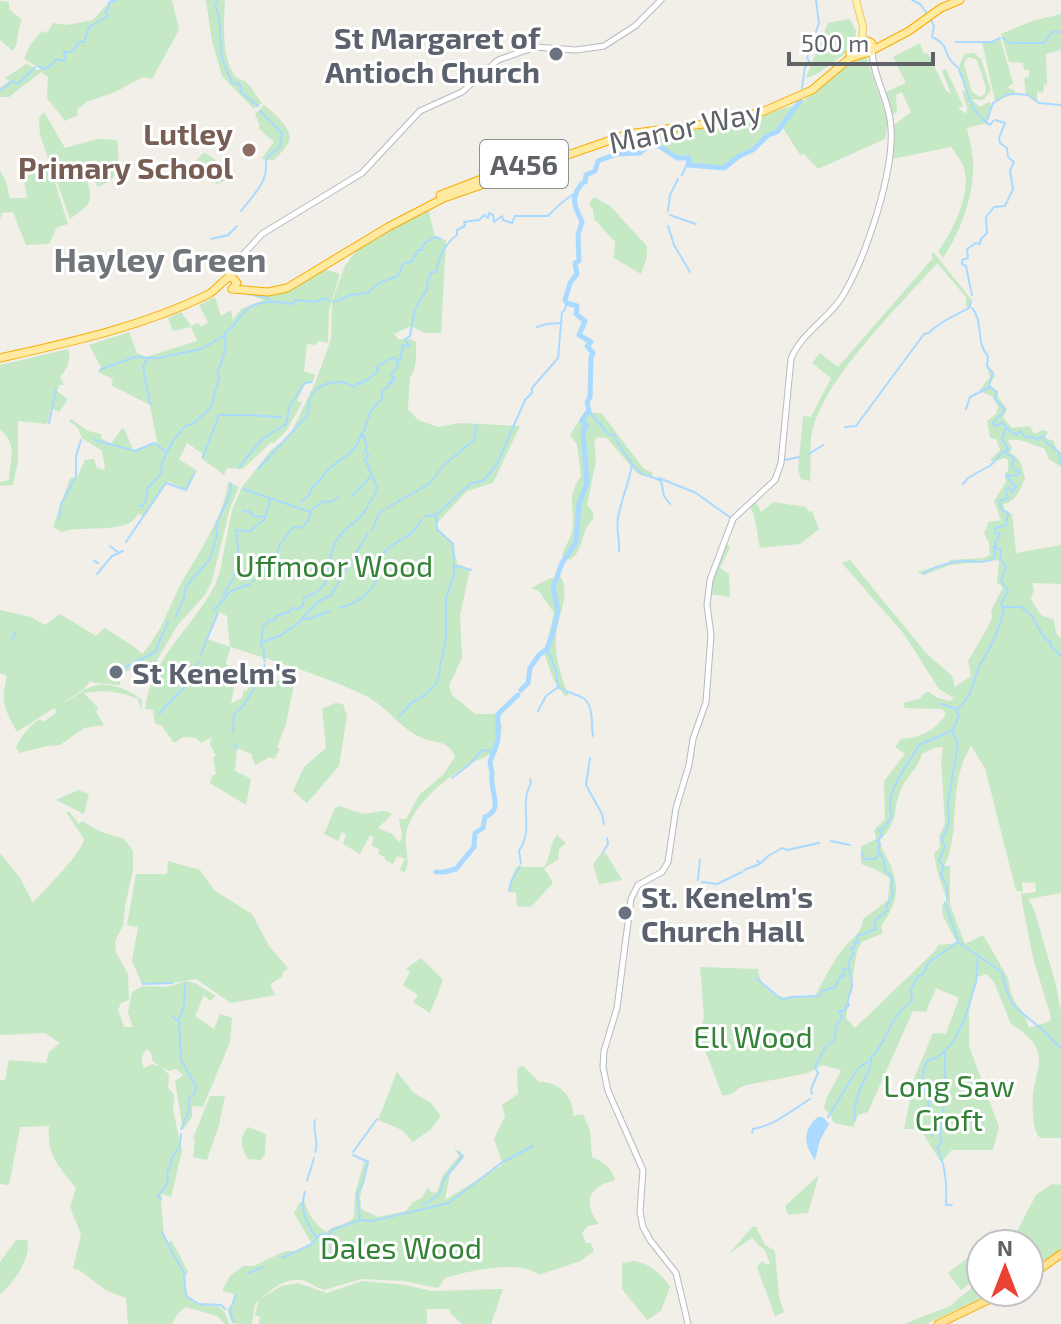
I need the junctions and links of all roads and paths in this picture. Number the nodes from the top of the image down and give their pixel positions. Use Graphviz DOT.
graph roads {
  1 [pos="661,0"];
  2 [pos="858,0"];
  3 [pos="951,0"];
  4 [pos="960,0"];
  5 [pos="868,48"];
  6 [pos="231,278"];
  7 [pos="232,289"];
  8 [pos="0,360"];
  9 [pos="972,1308"];
  10 [pos="980,1308"];
  11 [pos="688,1324"];
  12 [pos="938,1324"];
  13 [pos="948,1324"];
  1 -- 6 [label="main road"];
  2 -- 5 [label="main road"];
  3 -- 5 [label="highway, Manor Way / A456"];
  4 -- 5 [label="highway, Manor Way / A456"];
  5 -- 6 [label="highway, Manor Way / A456"];
  5 -- 7 [label="highway, Manor Way / A456"];
  5 -- 11 [label="main road"];
  6 -- 7 [label="highway"];
  6 -- 8 [label="highway, A456"];
  7 -- 8 [label="highway, A456"];
  9 -- 12 [label="highway"];
  10 -- 13 [label="highway"];
}
